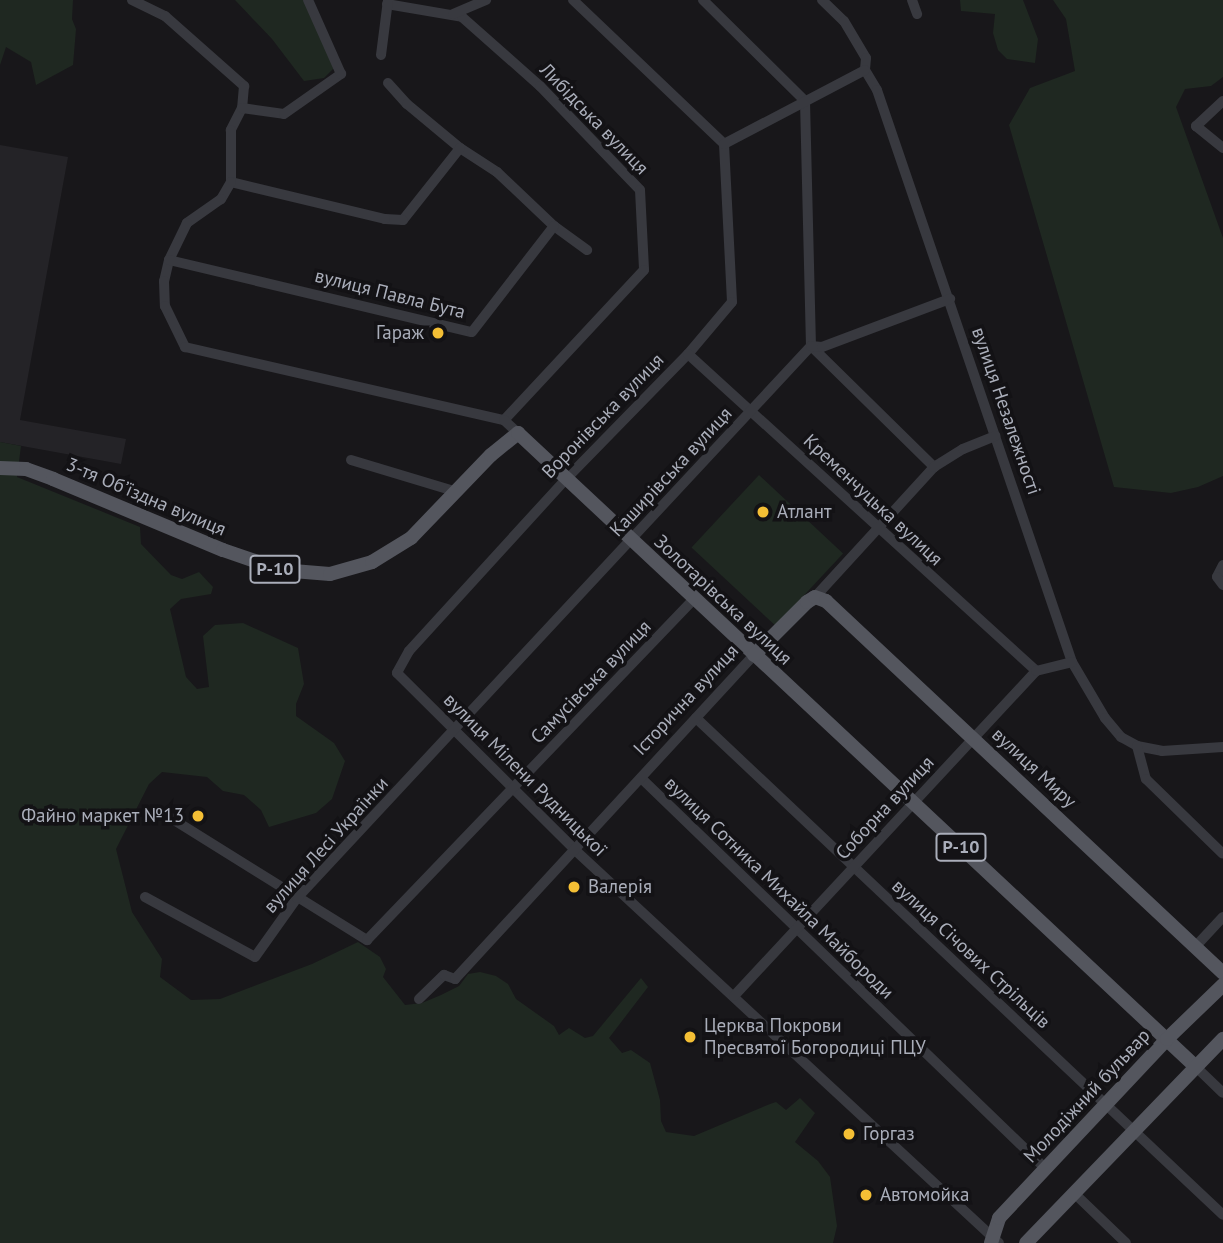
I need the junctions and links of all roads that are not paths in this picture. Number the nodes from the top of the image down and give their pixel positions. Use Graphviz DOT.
graph roads {
  1 [pos="132,0"];
  2 [pos="309,0"];
  3 [pos="486,0"];
  4 [pos="573,0"];
  5 [pos="703,0"];
  6 [pos="822,0"];
  7 [pos="912,0"];
  8 [pos="388,2"];
  9 [pos="917,14"];
  10 [pos="451,15"];
  11 [pos="381,55"];
  12 [pos="865,70"];
  13 [pos="388,83"];
  14 [pos="805,101"];
  15 [pos="1223,101"];
  16 [pos="242,108"];
  17 [pos="724,144"];
  18 [pos="460,148"];
  19 [pos="1223,148"];
  20 [pos="231,182"];
  21 [pos="554,226"];
  22 [pos="587,250"];
  23 [pos="169,260"];
  24 [pos="950,299"];
  25 [pos="811,346"];
  26 [pos="688,354"];
  27 [pos="751,412"];
  28 [pos="504,420"];
  29 [pos="518,433"];
  30 [pos="995,436"];
  31 [pos="351,460"];
  32 [pos="934,467"];
  33 [pos="0,468"];
  34 [pos="566,479"];
  35 [pos="457,492"];
  36 [pos="875,528"];
  37 [pos="631,540"];
  38 [pos="1223,565"];
  39 [pos="1220,581"];
  40 [pos="815,597"];
  41 [pos="694,599"];
  42 [pos="754,655"];
  43 [pos="1072,662"];
  44 [pos="1036,671"];
  45 [pos="397,673"];
  46 [pos="696,718"];
  47 [pos="455,729"];
  48 [pos="974,738"];
  49 [pos="1137,746"];
  50 [pos="1223,747"];
  51 [pos="641,778"];
  52 [pos="514,787"];
  53 [pos="914,804"];
  54 [pos="166,815"];
  55 [pos="575,850"];
  56 [pos="1223,854"];
  57 [pos="852,868"];
  58 [pos="145,897"];
  59 [pos="297,898"];
  60 [pos="1223,917"];
  61 [pos="796,928"];
  62 [pos="1195,947"];
  63 [pos="1223,973"];
  64 [pos="1223,985"];
  65 [pos="734,996"];
  66 [pos="418,999"];
  67 [pos="1167,1039"];
  68 [pos="1223,1039"];
  69 [pos="1196,1067"];
  70 [pos="1223,1093"];
  71 [pos="1106,1104"];
  72 [pos="1135,1130"];
  73 [pos="1045,1168"];
  74 [pos="1074,1194"];
  75 [pos="1223,1215"];
  76 [pos="994,1241"];
  77 [pos="1026,1243"];
  78 [pos="1126,1243"];
  1 -- 16 [label="street"];
  2 -- 16 [label="street"];
  3 -- 10 [label="street"];
  4 -- 17 [label="street"];
  5 -- 14 [label="street"];
  6 -- 12 [label="street, вулиця Незалежності"];
  7 -- 9 [label="street"];
  8 -- 10 [label="street, Либідська вулиця"];
  8 -- 11 [label="street"];
  10 -- 28 [label="street, Либідська вулиця"];
  12 -- 14 [label="street"];
  12 -- 24 [label="street, вулиця Незалежності"];
  13 -- 18 [label="street"];
  14 -- 17 [label="street"];
  14 -- 25 [label="street"];
  15 -- 19 [label="street"];
  16 -- 20 [label="street"];
  17 -- 26 [label="street, Воронівська вулиця"];
  18 -- 20 [label="street"];
  18 -- 21 [label="street"];
  20 -- 23 [label="street"];
  21 -- 22 [label="street"];
  21 -- 23 [label="street, вулиця Павла Бута"];
  23 -- 28 [label="street, Золотарівська вулиця"];
  24 -- 25 [label="street"];
  24 -- 30 [label="street, вулиця Незалежності"];
  25 -- 27 [label="street, Каширівська вулиця"];
  25 -- 32 [label="street"];
  26 -- 27 [label="street, Кременчуцька вулиця"];
  26 -- 34 [label="street, Воронівська вулиця"];
  27 -- 36 [label="street, Кременчуцька вулиця"];
  27 -- 37 [label="street, Каширівська вулиця"];
  28 -- 29 [label="street, Золотарівська вулиця"];
  29 -- 34 [label="main road, Золотарівська вулиця / Р-10"];
  29 -- 35 [label="main road, 3-тя Обʼїздна вулиця / Р-10"];
  30 -- 32 [label="street, Історична вулиця"];
  30 -- 43 [label="street, вулиця Незалежності"];
  31 -- 35 [label="street"];
  32 -- 36 [label="street, Історична вулиця"];
  33 -- 35 [label="main road, 3-тя Обʼїздна вулиця / Р-10"];
  34 -- 37 [label="main road, Золотарівська вулиця / Р-10"];
  34 -- 45 [label="street, Воронівська вулиця"];
  36 -- 40 [label="street, Історична вулиця"];
  36 -- 44 [label="street, Кременчуцька вулиця"];
  37 -- 41 [label="main road, Золотарівська вулиця / Р-10"];
  37 -- 47 [label="street, Каширівська вулиця"];
  38 -- 39 [label="street"];
  40 -- 42 [label="main road, Історична вулиця"];
  40 -- 48 [label="main road, вулиця Миру"];
  41 -- 42 [label="main road, Золотарівська вулиця / Р-10"];
  41 -- 52 [label="street, Самусівська вулиця"];
  42 -- 46 [label="street, Історична вулиця"];
  42 -- 53 [label="main road, Золотарівська вулиця / Р-10"];
  43 -- 44 [label="street"];
  43 -- 49 [label="street, вулиця Незалежності"];
  44 -- 48 [label="street, Соборна вулиця"];
  45 -- 47 [label="street, вулиця Мілени Рудницької"];
  46 -- 51 [label="street, Історична вулиця"];
  46 -- 57 [label="street, вулиця Січових Стрільців"];
  47 -- 52 [label="street, вулиця Мілени Рудницької"];
  47 -- 59 [label="street, вулиця Лесі Українки"];
  48 -- 53 [label="street, Соборна вулиця"];
  48 -- 62 [label="main road, вулиця Миру"];
  49 -- 50 [label="street"];
  49 -- 56 [label="street"];
  51 -- 55 [label="street, Історична вулиця"];
  51 -- 61 [label="street, вулиця Сотника Михайла Майбороди"];
  52 -- 55 [label="street, вулиця Мілени Рудницької"];
  52 -- 59 [label="street, Самусівська вулиця"];
  53 -- 57 [label="street, Соборна вулиця"];
  53 -- 67 [label="main road, Золотарівська вулиця / Р-10"];
  54 -- 59 [label="street"];
  55 -- 65 [label="street, вулиця Мілени Рудницької"];
  55 -- 66 [label="street, Історична вулиця"];
  57 -- 61 [label="street, Соборна вулиця"];
  57 -- 71 [label="street, вулиця Січових Стрільців"];
  58 -- 59 [label="street, вулиця Лесі Українки"];
  60 -- 62 [label="street"];
  61 -- 65 [label="street, Соборна вулиця"];
  61 -- 73 [label="street, вулиця Сотника Михайла Майбороди"];
  62 -- 63 [label="main road, вулиця Миру"];
  64 -- 67 [label="main road, Молодіжний бульвар"];
  65 -- 76 [label="street, вулиця Мілени Рудницької"];
  67 -- 69 [label="main road, Золотарівська вулиця / Р-10"];
  67 -- 71 [label="main road, Молодіжний бульвар"];
  68 -- 69 [label="main road"];
  69 -- 70 [label="street, Золотарівська вулиця"];
  69 -- 72 [label="main road"];
  71 -- 72 [label="street, вулиця Січових Стрільців"];
  71 -- 73 [label="main road, Молодіжний бульвар"];
  72 -- 74 [label="main road"];
  72 -- 75 [label="street, вулиця Січових Стрільців"];
  73 -- 76 [label="main road, Молодіжний бульвар"];
  74 -- 77 [label="main road"];
  74 -- 78 [label="street"];
}
